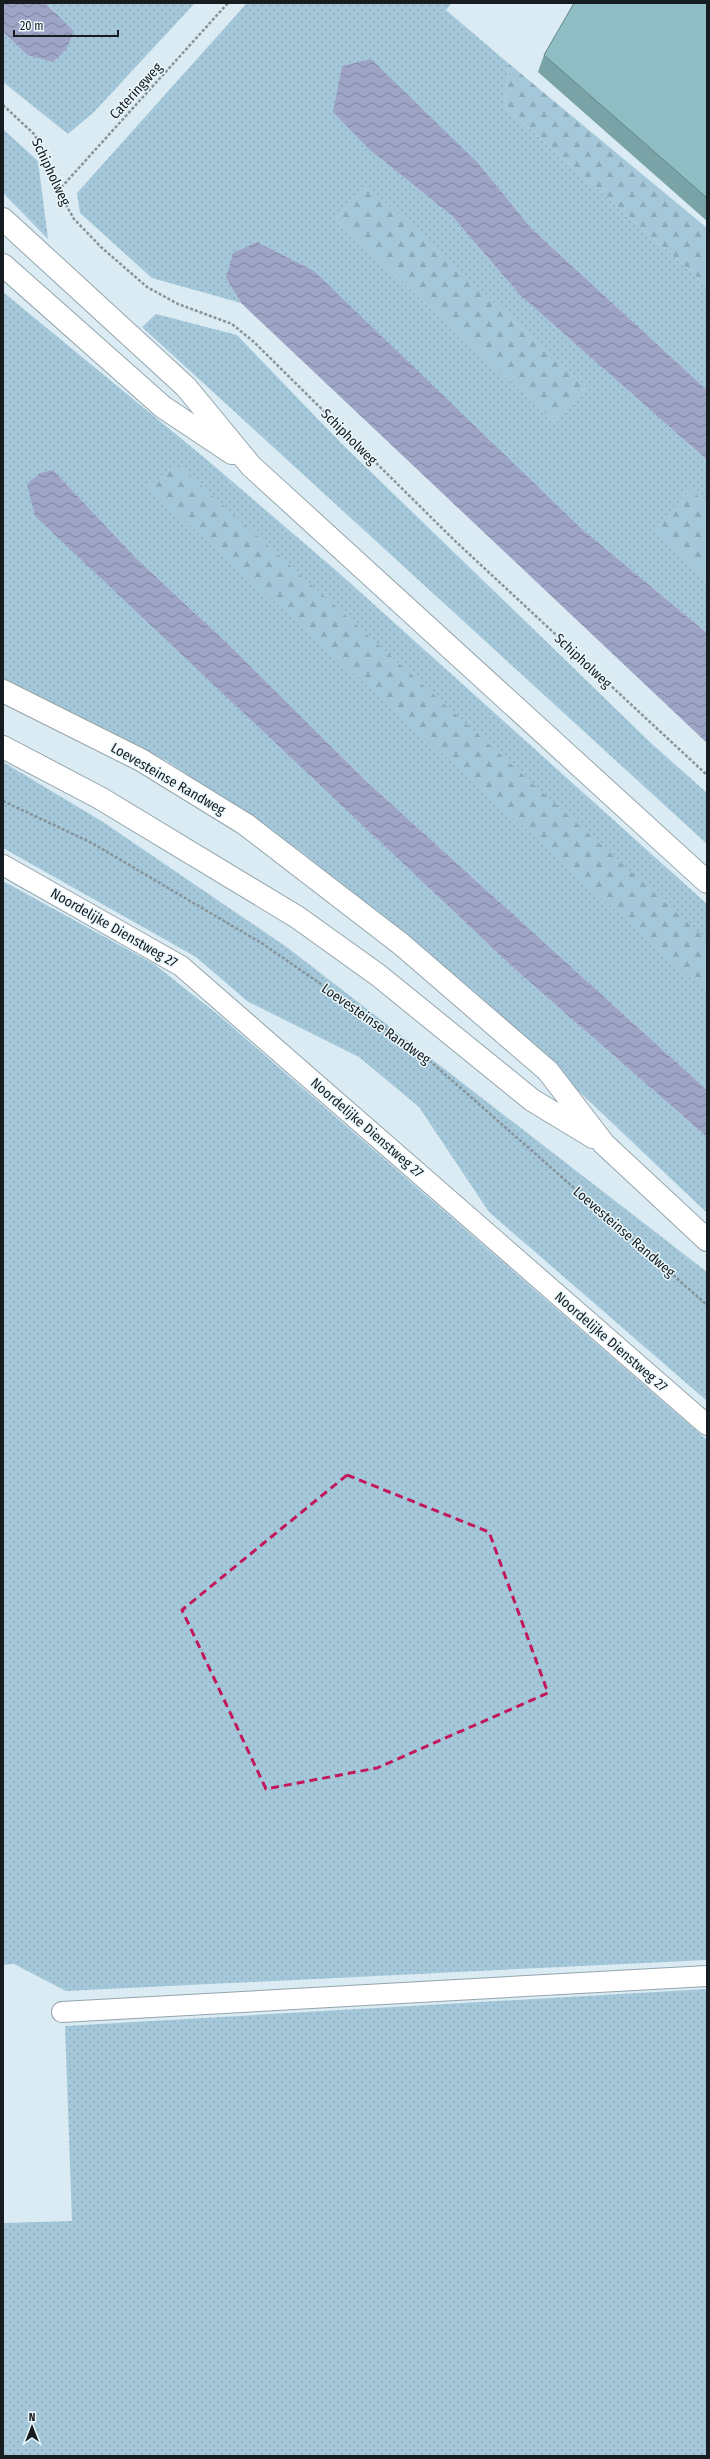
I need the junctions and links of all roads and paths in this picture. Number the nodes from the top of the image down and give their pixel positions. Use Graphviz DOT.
graph roads {
  1 [pos="228,3"];
  2 [pos="3,105"];
  3 [pos="58,191"];
  4 [pos="3,219"];
  5 [pos="3,265"];
  6 [pos="251,466"];
  7 [pos="3,691"];
  8 [pos="3,747"];
  9 [pos="707,775"];
  10 [pos="3,801"];
  11 [pos="3,865"];
  12 [pos="707,882"];
  13 [pos="604,1144"];
  14 [pos="707,1240"];
  15 [pos="707,1306"];
  16 [pos="707,1426"];
  17 [pos="707,1976"];
  18 [pos="62,2012"];
  1 -- 3 [label="path, Cateringweg"];
  2 -- 3 [label="path, Schipholweg"];
  3 -- 9 [label="path, Schipholweg"];
  4 -- 6 [label="street"];
  5 -- 6 [label="street"];
  6 -- 12 [label="street"];
  7 -- 13 [label="street, Loevesteinse Randweg"];
  8 -- 13 [label="street, Loevesteinse Randweg"];
  10 -- 15 [label="path, Loevesteinse Randweg"];
  11 -- 16 [label="lane, Noordelijke Dienstweg 27"];
  13 -- 14 [label="street, Loevesteinse Randweg"];
  17 -- 18 [label="lane"];
}
